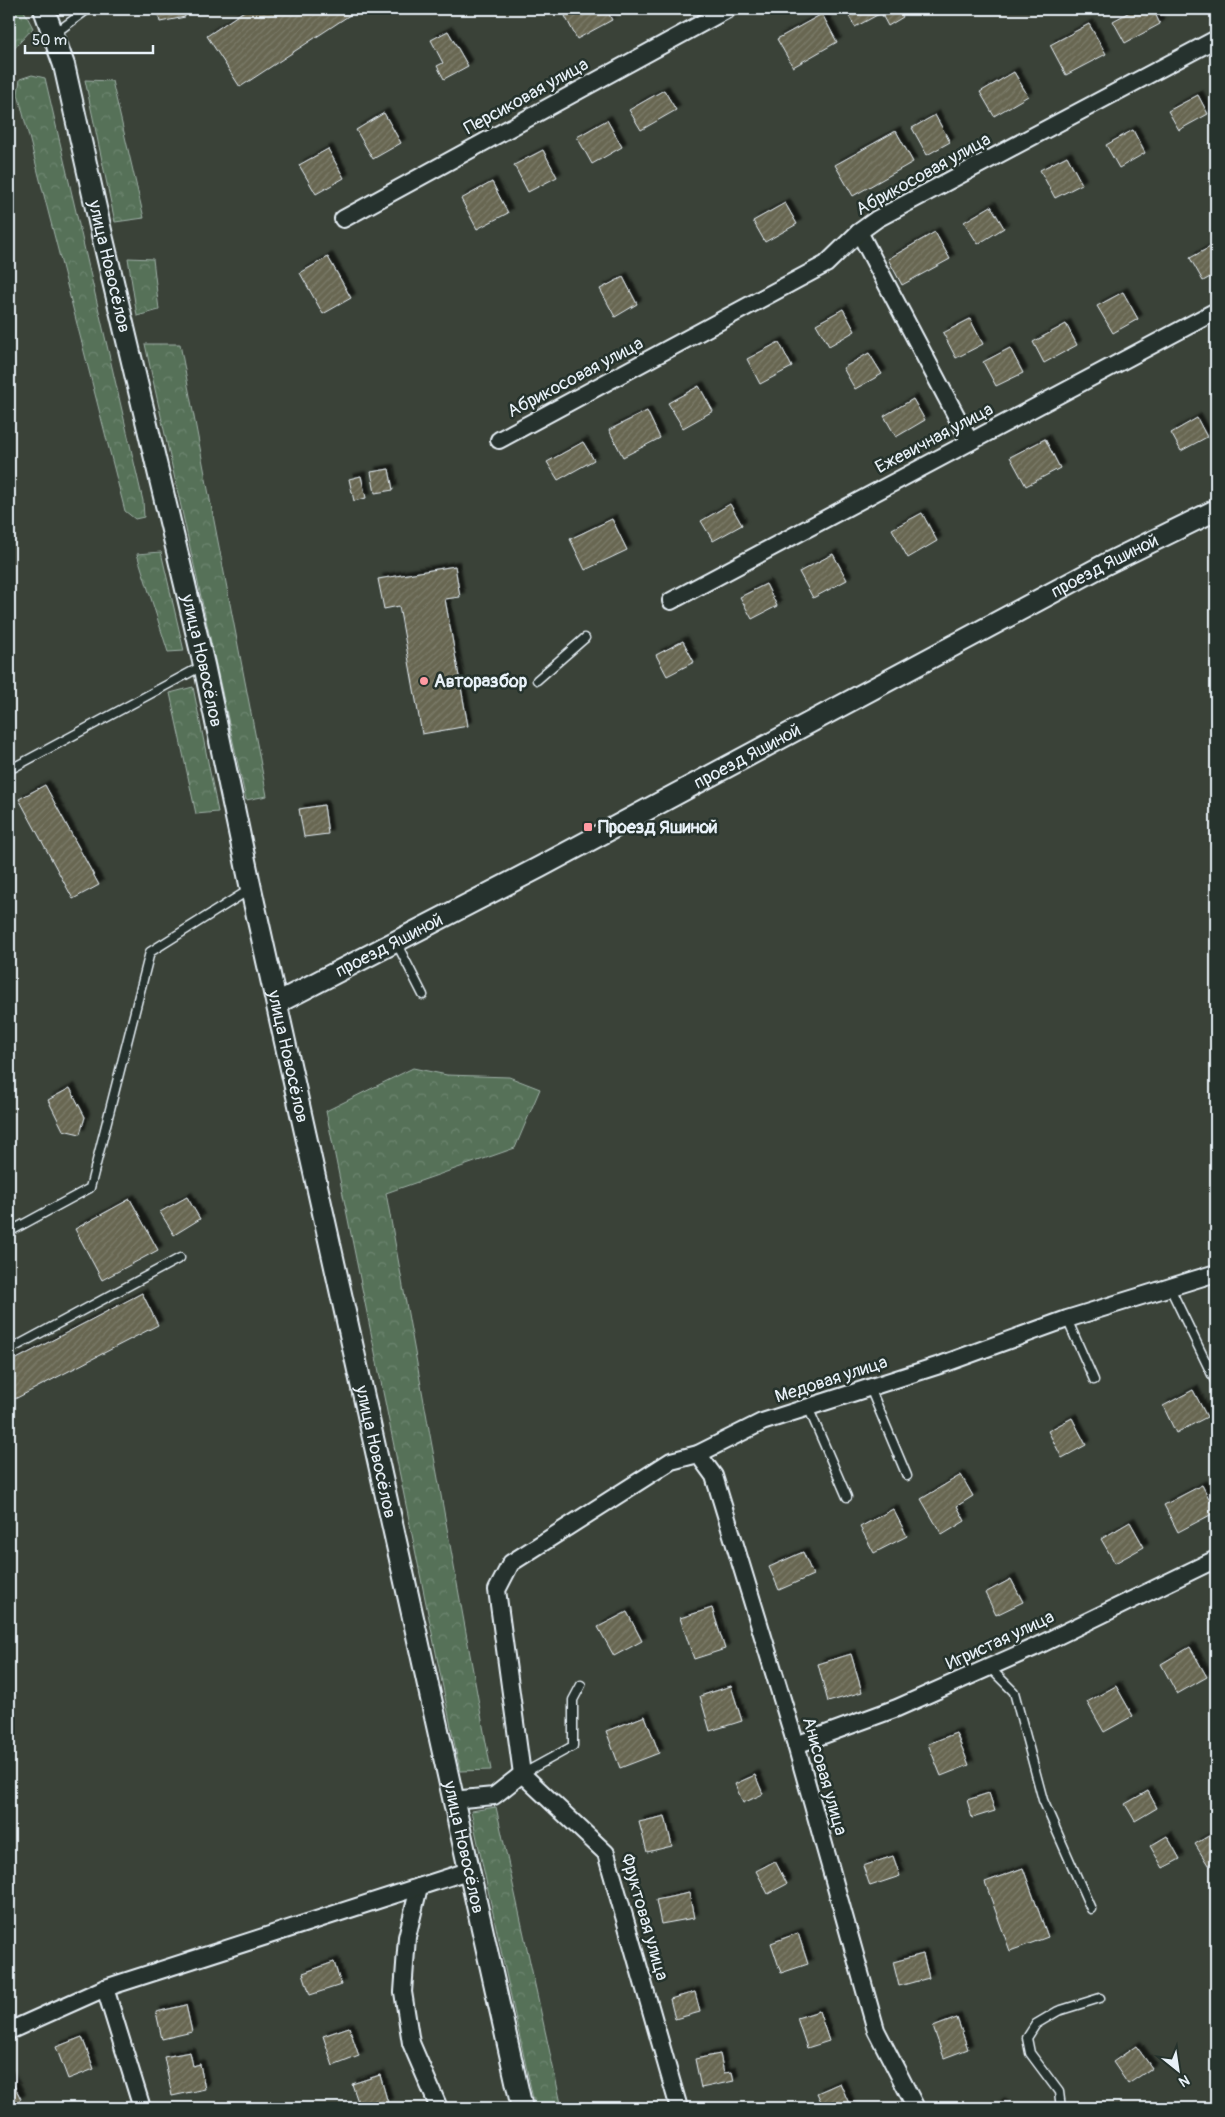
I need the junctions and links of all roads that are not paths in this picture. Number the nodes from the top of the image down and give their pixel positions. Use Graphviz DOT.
graph roads {
  1 [pos="44,9"];
  2 [pos="88,9"];
  3 [pos="728,9"];
  4 [pos="54,34"];
  5 [pos="1216,39"];
  6 [pos="343,219"];
  7 [pos="859,232"];
  8 [pos="1216,311"];
  9 [pos="499,440"];
  10 [pos="970,442"];
  11 [pos="1216,510"];
  12 [pos="672,602"];
  13 [pos="585,638"];
  14 [pos="204,665"];
  15 [pos="537,680"];
  16 [pos="9,770"];
  17 [pos="250,889"];
  18 [pos="396,942"];
  19 [pos="423,994"];
  20 [pos="277,1003"];
  21 [pos="9,1232"];
  22 [pos="180,1258"];
  23 [pos="1216,1273"];
  24 [pos="1169,1286"];
  25 [pos="1067,1319"];
  26 [pos="9,1350"];
  27 [pos="1094,1380"];
  28 [pos="1216,1384"];
  29 [pos="870,1388"];
  30 [pos="808,1407"];
  31 [pos="698,1454"];
  32 [pos="907,1476"];
  33 [pos="847,1496"];
  34 [pos="1216,1558"];
  35 [pos="989,1668"];
  36 [pos="581,1685"];
  37 [pos="796,1745"];
  38 [pos="522,1774"];
  39 [pos="452,1800"];
  40 [pos="468,1871"];
  41 [pos="419,1887"];
  42 [pos="1091,1909"];
  43 [pos="105,1988"];
  44 [pos="1100,1998"];
  45 [pos="9,2032"];
  46 [pos="142,2108"];
  47 [pos="439,2108"];
  48 [pos="522,2108"];
  49 [pos="679,2108"];
  50 [pos="916,2108"];
  51 [pos="1061,2108"];
  1 -- 4 [label="street, улица Новосёлов"];
  2 -- 4 [label="lane"];
  3 -- 6 [label="street, Персиковая улица"];
  4 -- 14 [label="street, улица Новосёлов"];
  5 -- 7 [label="street, Абрикосовая улица"];
  7 -- 9 [label="street, Абрикосовая улица"];
  7 -- 10 [label="street"];
  8 -- 10 [label="street, Ежевичная улица"];
  10 -- 12 [label="street, Ежевичная улица"];
  11 -- 18 [label="street, проезд Яшиной"];
  13 -- 15 [label="lane"];
  14 -- 16 [label="lane"];
  14 -- 17 [label="street, улица Новосёлов"];
  17 -- 20 [label="street, улица Новосёлов"];
  17 -- 21 [label="lane"];
  18 -- 19 [label="lane"];
  18 -- 20 [label="street, проезд Яшиной"];
  20 -- 39 [label="street, улица Новосёлов"];
  22 -- 26 [label="lane"];
  23 -- 24 [label="street, Медовая улица"];
  24 -- 25 [label="street, Медовая улица"];
  24 -- 28 [label="lane"];
  25 -- 27 [label="lane"];
  25 -- 29 [label="street, Медовая улица"];
  29 -- 30 [label="street, Медовая улица"];
  29 -- 32 [label="lane"];
  30 -- 31 [label="street, Медовая улица"];
  30 -- 33 [label="lane"];
  31 -- 37 [label="street, Анисовая улица"];
  31 -- 38 [label="street, Медовая улица"];
  34 -- 35 [label="street, Игристая улица"];
  35 -- 37 [label="street, Игристая улица"];
  35 -- 42 [label="lane"];
  36 -- 38 [label="lane"];
  37 -- 50 [label="street, Анисовая улица"];
  38 -- 39 [label="street"];
  38 -- 49 [label="street, Фруктовая улица"];
  39 -- 40 [label="street, улица Новосёлов"];
  40 -- 41 [label="street"];
  40 -- 48 [label="street, улица Новосёлов"];
  41 -- 43 [label="street"];
  41 -- 47 [label="street"];
  43 -- 45 [label="street"];
  43 -- 46 [label="street"];
  44 -- 51 [label="lane"];
}
